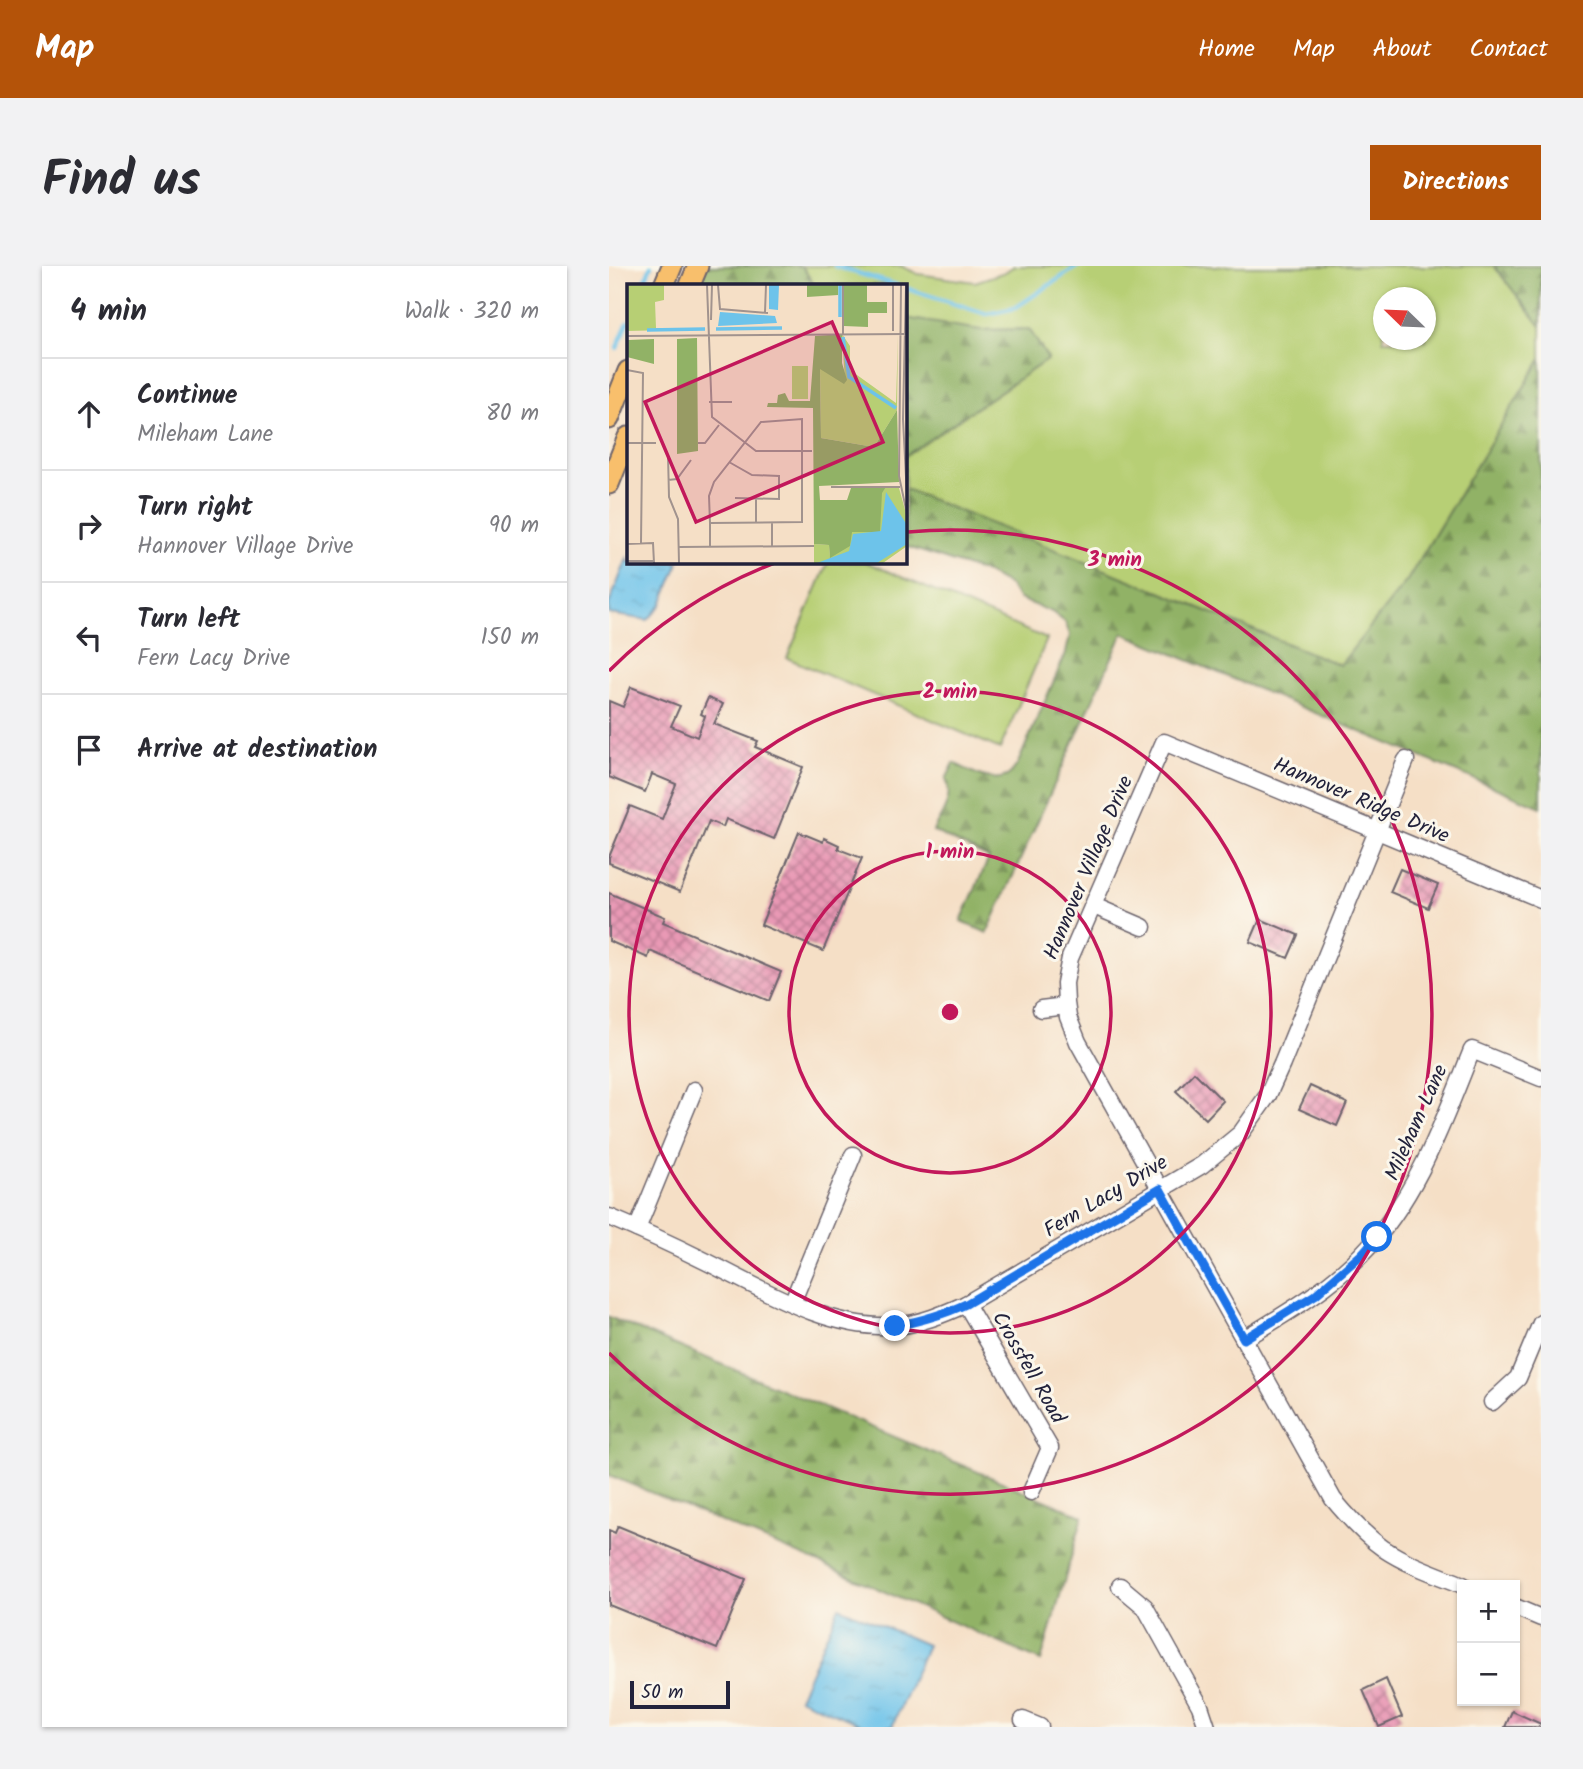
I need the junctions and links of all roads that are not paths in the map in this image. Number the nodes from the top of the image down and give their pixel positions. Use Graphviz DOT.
graph roads {
  1 [pos="672,266"];
  2 [pos="698,266"];
  3 [pos="664,284"];
  4 [pos="691,284"];
  5 [pos="627,375"];
  6 [pos="617,415"];
  7 [pos="627,439"];
  8 [pos="609,484"];
  9 [pos="1164,742"];
  10 [pos="1406,760"];
  11 [pos="1377,831"];
  12 [pos="1541,899"];
  13 [pos="1094,906"];
  14 [pos="1143,927"];
  15 [pos="1066,1006"];
  16 [pos="1041,1009"];
  17 [pos="1541,1078"];
  18 [pos="694,1090"];
  19 [pos="853,1155"];
  20 [pos="1160,1189"];
  21 [pos="609,1217"];
  22 [pos="637,1229"];
  23 [pos="792,1303"];
  24 [pos="966,1304"];
  25 [pos="1541,1323"];
  26 [pos="1244,1339"];
  27 [pos="1492,1402"];
  28 [pos="1031,1492"];
  29 [pos="1457,1582"];
  30 [pos="1120,1586"];
  31 [pos="1520,1609"];
  32 [pos="1541,1618"];
  33 [pos="1023,1720"];
  34 [pos="1040,1727"];
  35 [pos="1207,1727"];
  1 -- 3 [label="main road"];
  2 -- 4 [label="main road"];
  5 -- 6 [label="main road"];
  7 -- 8 [label="main road"];
  9 -- 11 [label="street, Hannover Ridge Drive"];
  9 -- 13 [label="street, Hannover Village Drive"];
  10 -- 11 [label="street, Fern Lacy Drive"];
  11 -- 12 [label="street, Hannover Ridge Drive"];
  11 -- 20 [label="street, Fern Lacy Drive"];
  13 -- 14 [label="street"];
  13 -- 15 [label="street, Hannover Village Drive"];
  15 -- 16 [label="street"];
  15 -- 20 [label="street, Hannover Village Drive"];
  17 -- 26 [label="street, Mileham Lane"];
  18 -- 22 [label="street"];
  19 -- 23 [label="street"];
  20 -- 24 [label="street, Fern Lacy Drive"];
  20 -- 26 [label="street, Hannover Village Drive"];
  21 -- 22 [label="street, Fern Lacy Drive"];
  22 -- 23 [label="street, Fern Lacy Drive"];
  23 -- 24 [label="street, Fern Lacy Drive"];
  24 -- 28 [label="street, Crossfell Road"];
  25 -- 27 [label="street"];
  26 -- 29 [label="street, Hannover Village Drive"];
  30 -- 35 [label="street"];
  31 -- 32 [label="street"];
  33 -- 34 [label="street"];
}
